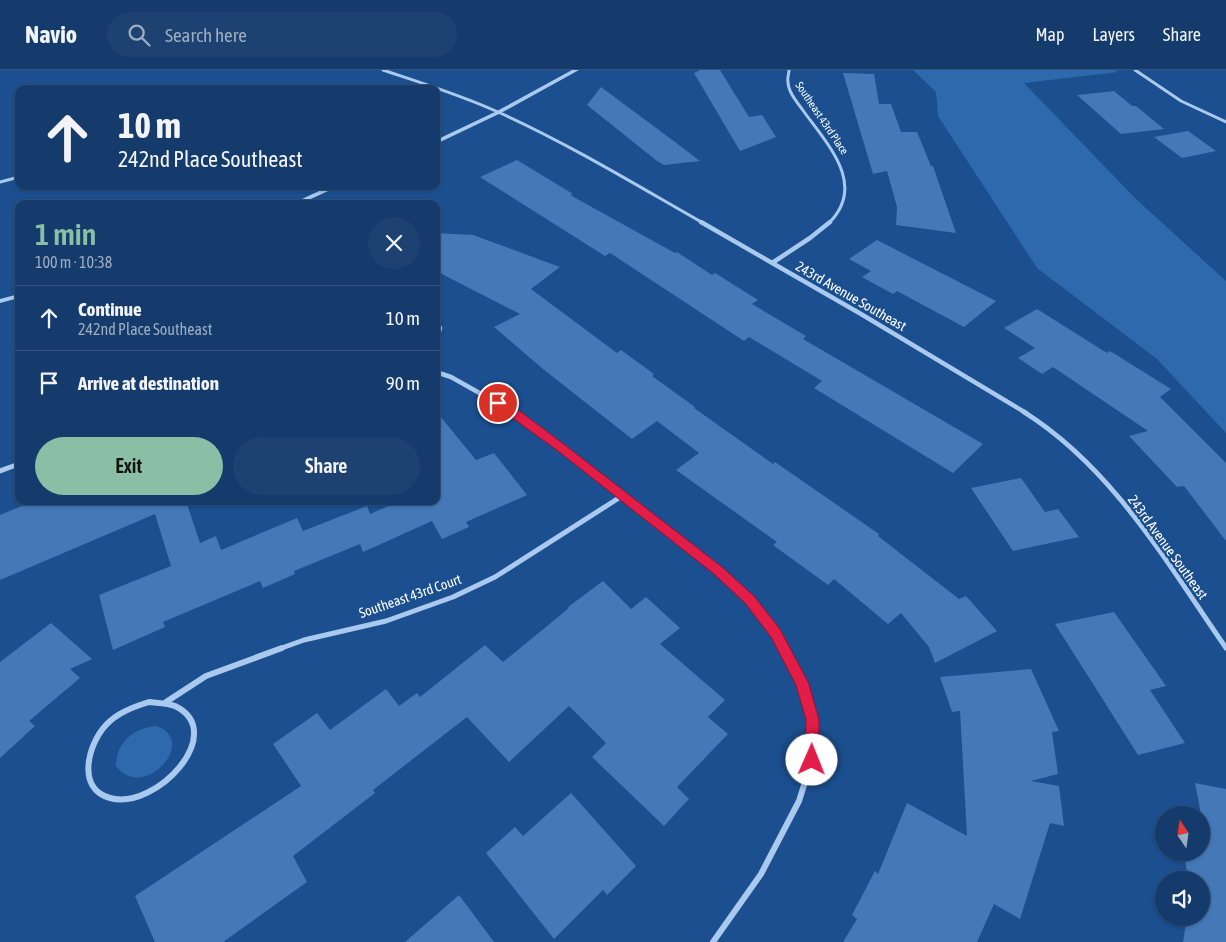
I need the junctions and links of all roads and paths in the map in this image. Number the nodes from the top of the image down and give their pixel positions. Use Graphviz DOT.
graph roads {
  1 [pos="383,70"];
  2 [pos="576,70"];
  3 [pos="788,70"];
  4 [pos="1135,70"];
  5 [pos="427,85"];
  6 [pos="440,89"];
  7 [pos="499,112"];
  8 [pos="1226,122"];
  9 [pos="440,140"];
  10 [pos="15,178"];
  11 [pos="0,182"];
  12 [pos="327,190"];
  13 [pos="303,200"];
  14 [pos="772,263"];
  15 [pos="15,297"];
  16 [pos="0,301"];
  17 [pos="440,373"];
  18 [pos="15,465"];
  19 [pos="0,471"];
  20 [pos="622,496"];
  21 [pos="1226,648"];
  22 [pos="166,702"];
  23 [pos="714,942"];
  1 -- 5 [label="street, 243rd Avenue Southeast"];
  2 -- 7 [label="street"];
  3 -- 14 [label="street, Southeast 43rd Place"];
  4 -- 8 [label="street"];
  6 -- 7 [label="street, 243rd Avenue Southeast"];
  7 -- 9 [label="street"];
  7 -- 14 [label="street, 243rd Avenue Southeast"];
  10 -- 11 [label="street"];
  12 -- 13 [label="street"];
  14 -- 21 [label="street, 243rd Avenue Southeast"];
  15 -- 16 [label="street"];
  17 -- 20 [label="street"];
  18 -- 19 [label="street"];
  20 -- 22 [label="street, Southeast 43rd Court"];
  20 -- 23 [label="street"];
  22 -- 22 [label="street, Southeast 43rd Court"];
}
